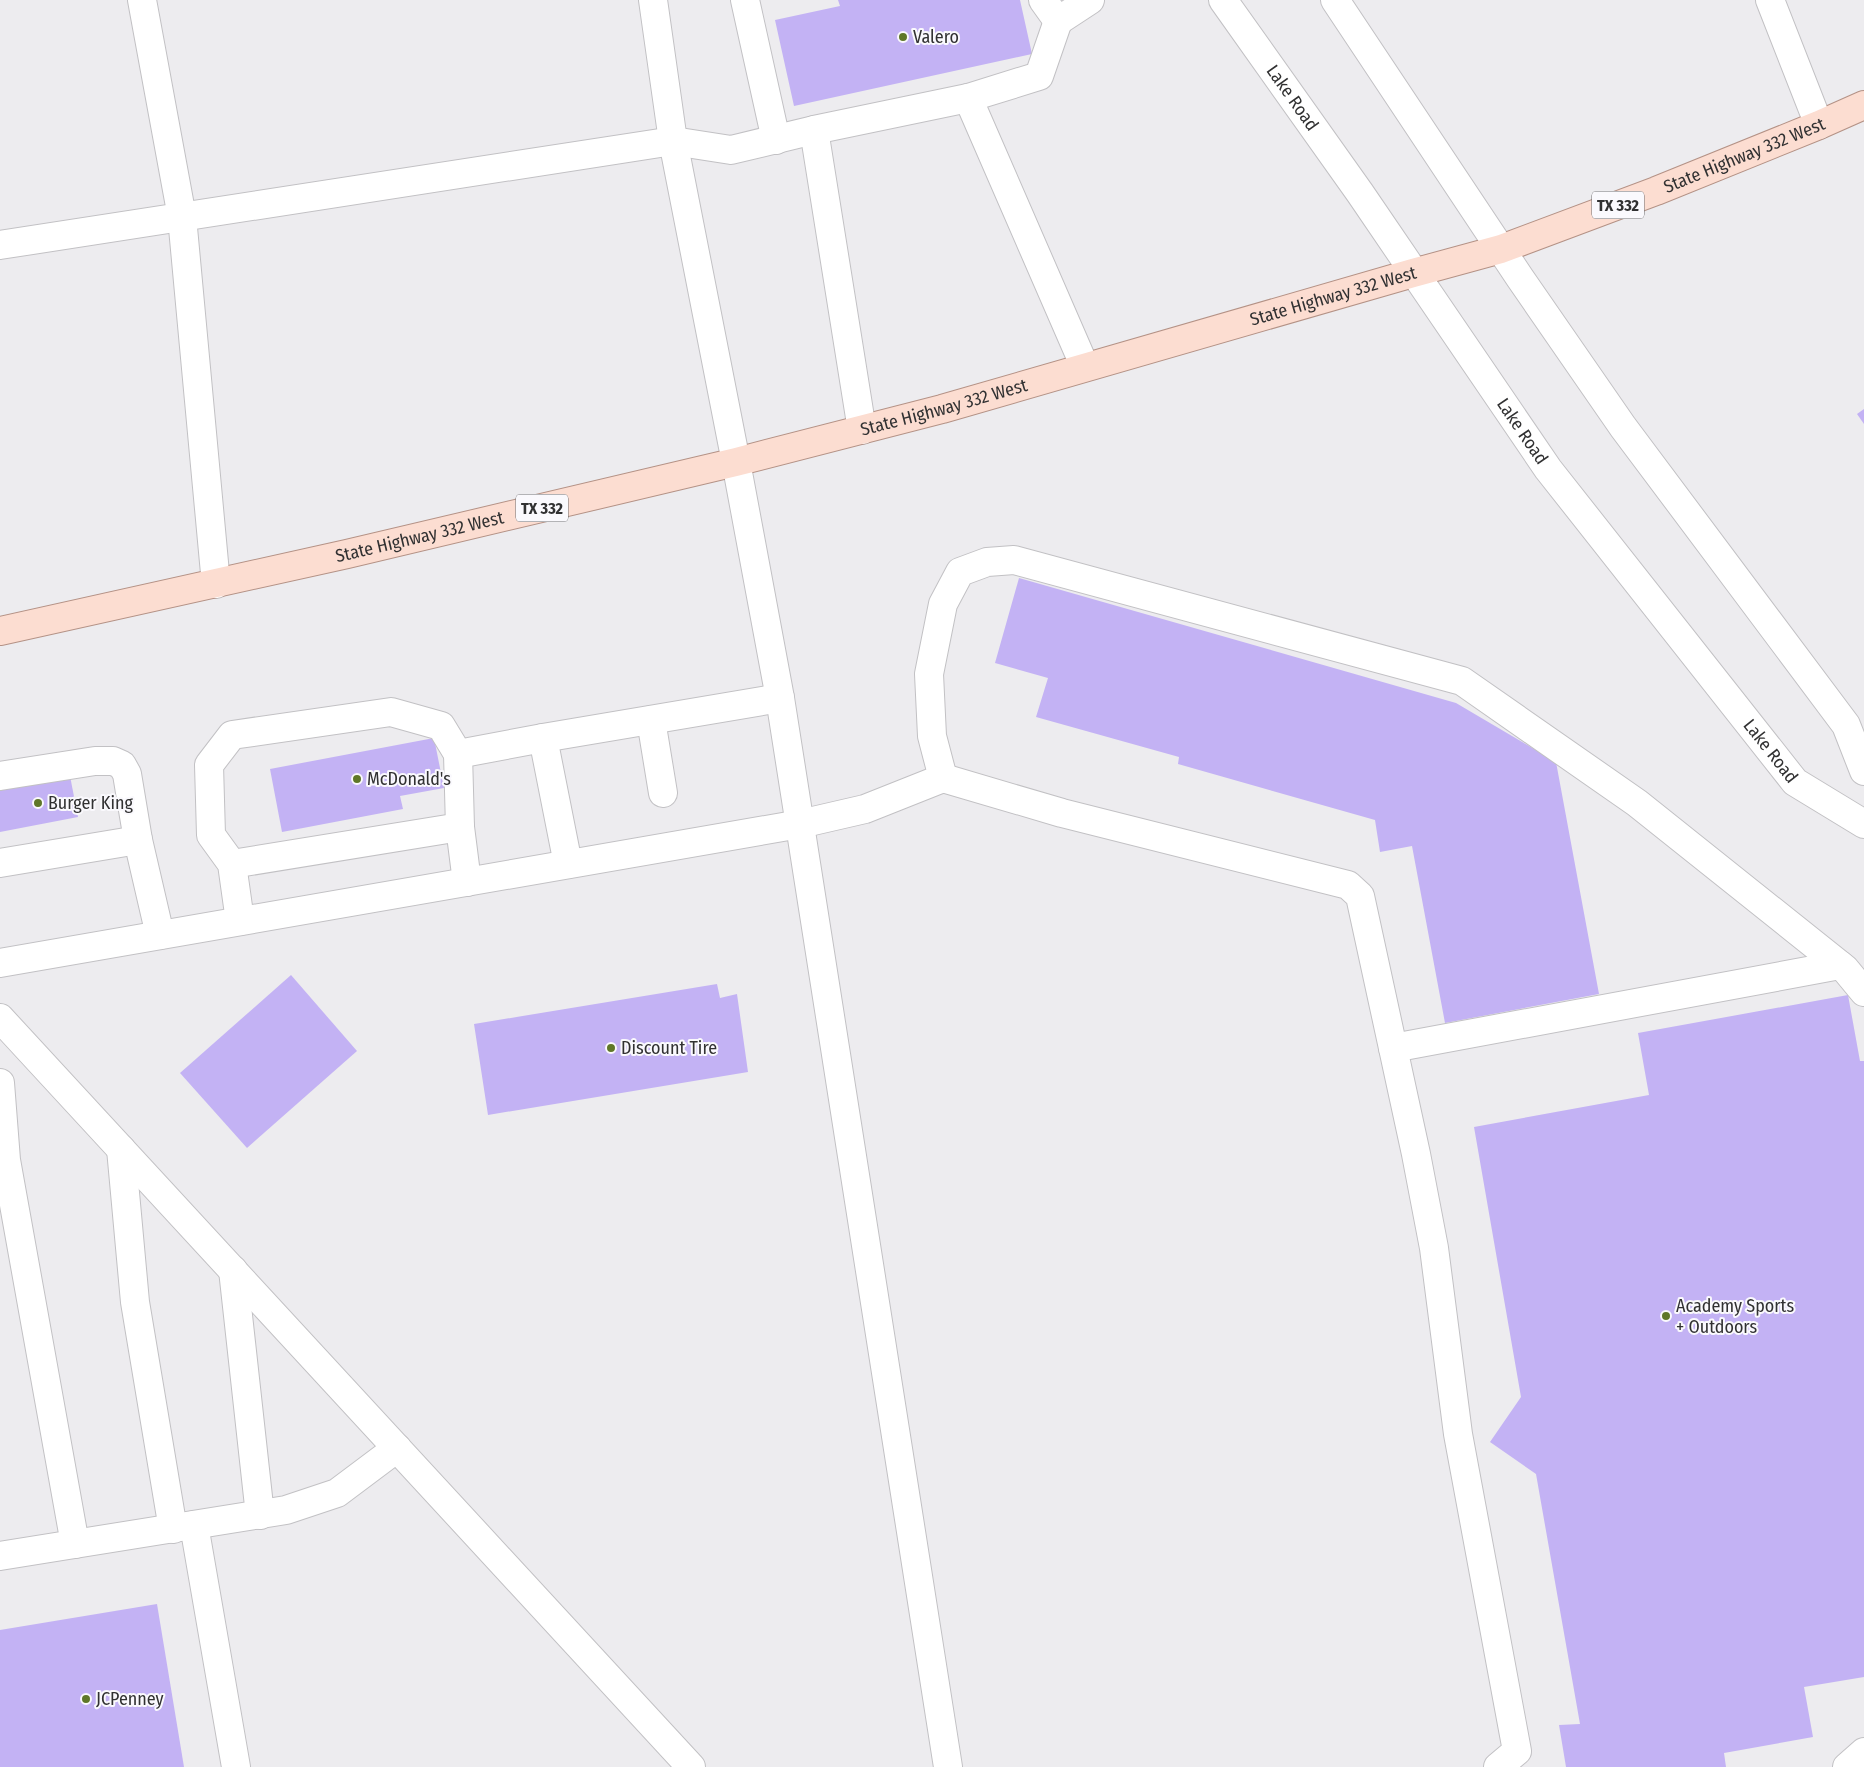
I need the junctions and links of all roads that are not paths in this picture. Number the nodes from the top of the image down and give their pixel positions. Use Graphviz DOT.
graph roads {
  1 [pos="142,0"];
  2 [pos="653,0"];
  3 [pos="745,0"];
  4 [pos="1090,0"];
  5 [pos="1223,0"];
  6 [pos="1335,0"];
  7 [pos="1770,0"];
  8 [pos="1050,11"];
  9 [pos="968,98"];
  10 [pos="1864,105"];
  11 [pos="1819,125"];
  12 [pos="814,130"];
  13 [pos="673,140"];
  14 [pos="776,140"];
  15 [pos="182,217"];
  16 [pos="0,245"];
  17 [pos="1501,249"];
  18 [pos="1413,273"];
  19 [pos="1085,367"];
  20 [pos="862,430"];
  21 [pos="736,462"];
  22 [pos="216,584"];
  23 [pos="0,630"];
  24 [pos="780,698"];
  25 [pos="650,720"];
  26 [pos="543,738"];
  27 [pos="458,754"];
  28 [pos="1864,771"];
  29 [pos="0,776"];
  30 [pos="943,778"];
  31 [pos="663,793"];
  32 [pos="800,824"];
  33 [pos="1864,824"];
  34 [pos="460,827"];
  35 [pos="138,840"];
  36 [pos="0,863"];
  37 [pos="232,864"];
  38 [pos="568,864"];
  39 [pos="467,882"];
  40 [pos="240,921"];
  41 [pos="160,935"];
  42 [pos="0,963"];
  43 [pos="1840,965"];
  44 [pos="1864,992"];
  45 [pos="0,1018"];
  46 [pos="1392,1048"];
  47 [pos="0,1083"];
  48 [pos="121,1149"];
  49 [pos="233,1270"];
  50 [pos="397,1448"];
  51 [pos="260,1514"];
  52 [pos="184,1527"];
  53 [pos="75,1544"];
  54 [pos="0,1556"];
  55 [pos="1864,1752"];
  56 [pos="236,1767"];
  57 [pos="691,1767"];
  58 [pos="948,1767"];
  59 [pos="1498,1767"];
  60 [pos="1847,1767"];
  1 -- 15 [label="street"];
  2 -- 13 [label="street"];
  3 -- 14 [label="street"];
  4 -- 8 [label="street"];
  5 -- 18 [label="street, Lake Road"];
  6 -- 17 [label="street"];
  7 -- 11 [label="street"];
  8 -- 9 [label="street"];
  9 -- 12 [label="street"];
  9 -- 19 [label="street"];
  10 -- 11 [label="main road, State Highway 332 West / TX 332"];
  11 -- 17 [label="main road, State Highway 332 West / TX 332"];
  12 -- 14 [label="street"];
  12 -- 20 [label="street"];
  13 -- 14 [label="street"];
  13 -- 15 [label="street"];
  13 -- 21 [label="street"];
  15 -- 16 [label="street"];
  15 -- 22 [label="street"];
  17 -- 18 [label="main road, State Highway 332 West / TX 332"];
  17 -- 28 [label="street"];
  18 -- 19 [label="main road, State Highway 332 West / TX 332"];
  18 -- 33 [label="street, Lake Road"];
  19 -- 20 [label="main road, State Highway 332 West / TX 332"];
  20 -- 21 [label="main road, State Highway 332 West / TX 332"];
  21 -- 22 [label="main road, State Highway 332 West / TX 332"];
  21 -- 24 [label="street"];
  22 -- 23 [label="main road, State Highway 332 West / TX 332"];
  24 -- 25 [label="street"];
  24 -- 32 [label="street"];
  25 -- 26 [label="street"];
  25 -- 31 [label="street"];
  26 -- 27 [label="street"];
  26 -- 38 [label="street"];
  27 -- 34 [label="street"];
  27 -- 37 [label="street"];
  29 -- 35 [label="street"];
  30 -- 32 [label="street"];
  30 -- 43 [label="street"];
  30 -- 46 [label="street"];
  32 -- 38 [label="street"];
  32 -- 58 [label="street"];
  34 -- 37 [label="street"];
  34 -- 39 [label="street"];
  35 -- 36 [label="street"];
  35 -- 41 [label="street"];
  37 -- 40 [label="street"];
  38 -- 39 [label="street"];
  39 -- 40 [label="street"];
  40 -- 41 [label="street"];
  41 -- 42 [label="street"];
  43 -- 44 [label="street"];
  43 -- 46 [label="street"];
  45 -- 48 [label="street"];
  46 -- 59 [label="street"];
  47 -- 53 [label="street"];
  48 -- 49 [label="street"];
  48 -- 52 [label="street"];
  49 -- 50 [label="street"];
  49 -- 51 [label="street"];
  50 -- 51 [label="street"];
  50 -- 57 [label="street"];
  51 -- 52 [label="street"];
  52 -- 53 [label="street"];
  52 -- 56 [label="street"];
  53 -- 54 [label="street"];
  55 -- 60 [label="street"];
}
